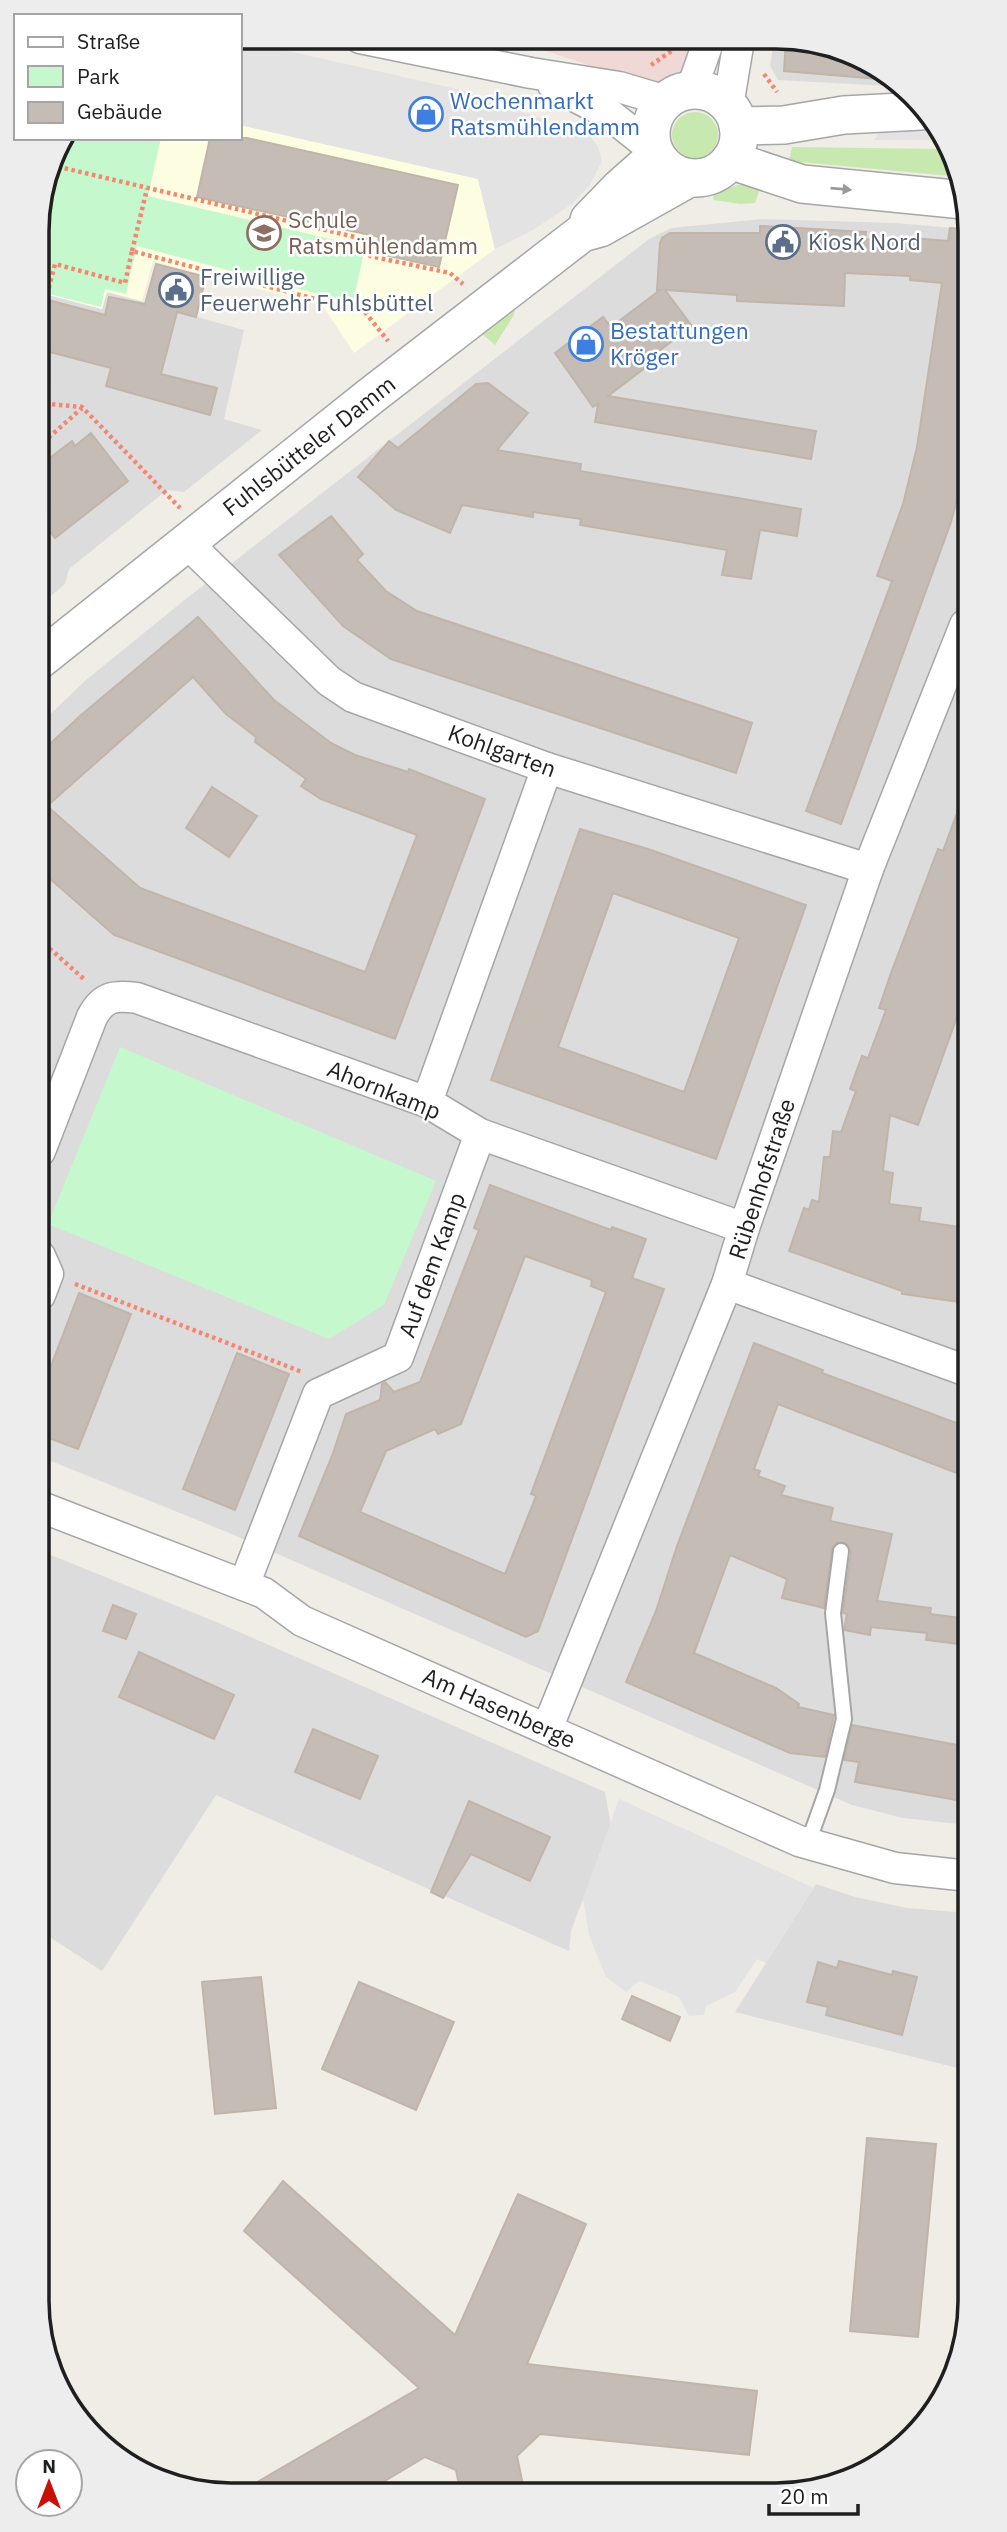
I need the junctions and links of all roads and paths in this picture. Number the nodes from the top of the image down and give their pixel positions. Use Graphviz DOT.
graph roads {
  1 [pos="413,49"];
  2 [pos="704,49"];
  3 [pos="737,49"];
  4 [pos="530,73"];
  5 [pos="679,96"];
  6 [pos="913,111"];
  7 [pos="732,131"];
  8 [pos="655,152"];
  9 [pos="61,167"];
  10 [pos="689,178"];
  11 [pos="146,189"];
  12 [pos="955,199"];
  13 [pos="582,233"];
  14 [pos="132,251"];
  15 [pos="456,277"];
  16 [pos="49,287"];
  17 [pos="382,333"];
  18 [pos="49,404"];
  19 [pos="82,407"];
  20 [pos="49,437"];
  21 [pos="195,537"];
  22 [pos="958,643"];
  23 [pos="49,652"];
  24 [pos="547,768"];
  25 [pos="868,869"];
  26 [pos="49,948"];
  27 [pos="106,1000"];
  28 [pos="427,1102"];
  29 [pos="49,1128"];
  30 [pos="480,1134"];
  31 [pos="744,1228"];
  32 [pos="49,1277"];
  33 [pos="727,1284"];
  34 [pos="958,1368"];
  35 [pos="335,1385"];
  36 [pos="49,1510"];
  37 [pos="841,1551"];
  38 [pos="244,1585"];
  39 [pos="547,1729"];
  40 [pos="808,1843"];
  41 [pos="958,1875"];
  1 -- 4 [label="street"];
  2 -- 5 [label="street"];
  3 -- 7 [label="street"];
  4 -- 5 [label="street"];
  4 -- 8 [label="street"];
  5 -- 7 [label="street"];
  5 -- 8 [label="street"];
  6 -- 7 [label="street"];
  7 -- 10 [label="street"];
  7 -- 12 [label="street, one-way"];
  8 -- 10 [label="street"];
  8 -- 13 [label="street, Fuhlsbütteler Damm"];
  9 -- 11 [label="path"];
  10 -- 13 [label="street, Fuhlsbütteler Damm"];
  11 -- 14 [label="path"];
  11 -- 15 [label="path"];
  13 -- 21 [label="street, Fuhlsbütteler Damm"];
  14 -- 16 [label="path"];
  14 -- 17 [label="path"];
  18 -- 19 [label="path"];
  19 -- 20 [label="path"];
  19 -- 21 [label="path"];
  21 -- 23 [label="street, Fuhlsbütteler Damm"];
  21 -- 24 [label="street, Kohlgarten"];
  22 -- 25 [label="street, Rübenhofstraße"];
  24 -- 25 [label="street, Kohlgarten"];
  24 -- 28 [label="street"];
  25 -- 31 [label="street, Rübenhofstraße"];
  26 -- 27 [label="path"];
  27 -- 28 [label="street, Ahornkamp"];
  27 -- 29 [label="street"];
  28 -- 30 [label="street, Ahornkamp"];
  30 -- 31 [label="street, Ahornkamp"];
  30 -- 35 [label="street, Auf dem Kamp"];
  31 -- 33 [label="street, Rübenhofstraße"];
  32 -- 35 [label="path"];
  33 -- 34 [label="street"];
  33 -- 39 [label="street, Rübenhofstraße"];
  35 -- 38 [label="street, Auf dem Kamp"];
  36 -- 38 [label="street, Am Hasenberge"];
  37 -- 40 [label="lane"];
  38 -- 39 [label="street, Am Hasenberge"];
  39 -- 40 [label="street, Am Hasenberge"];
  40 -- 41 [label="street, Am Hasenberge"];
}
